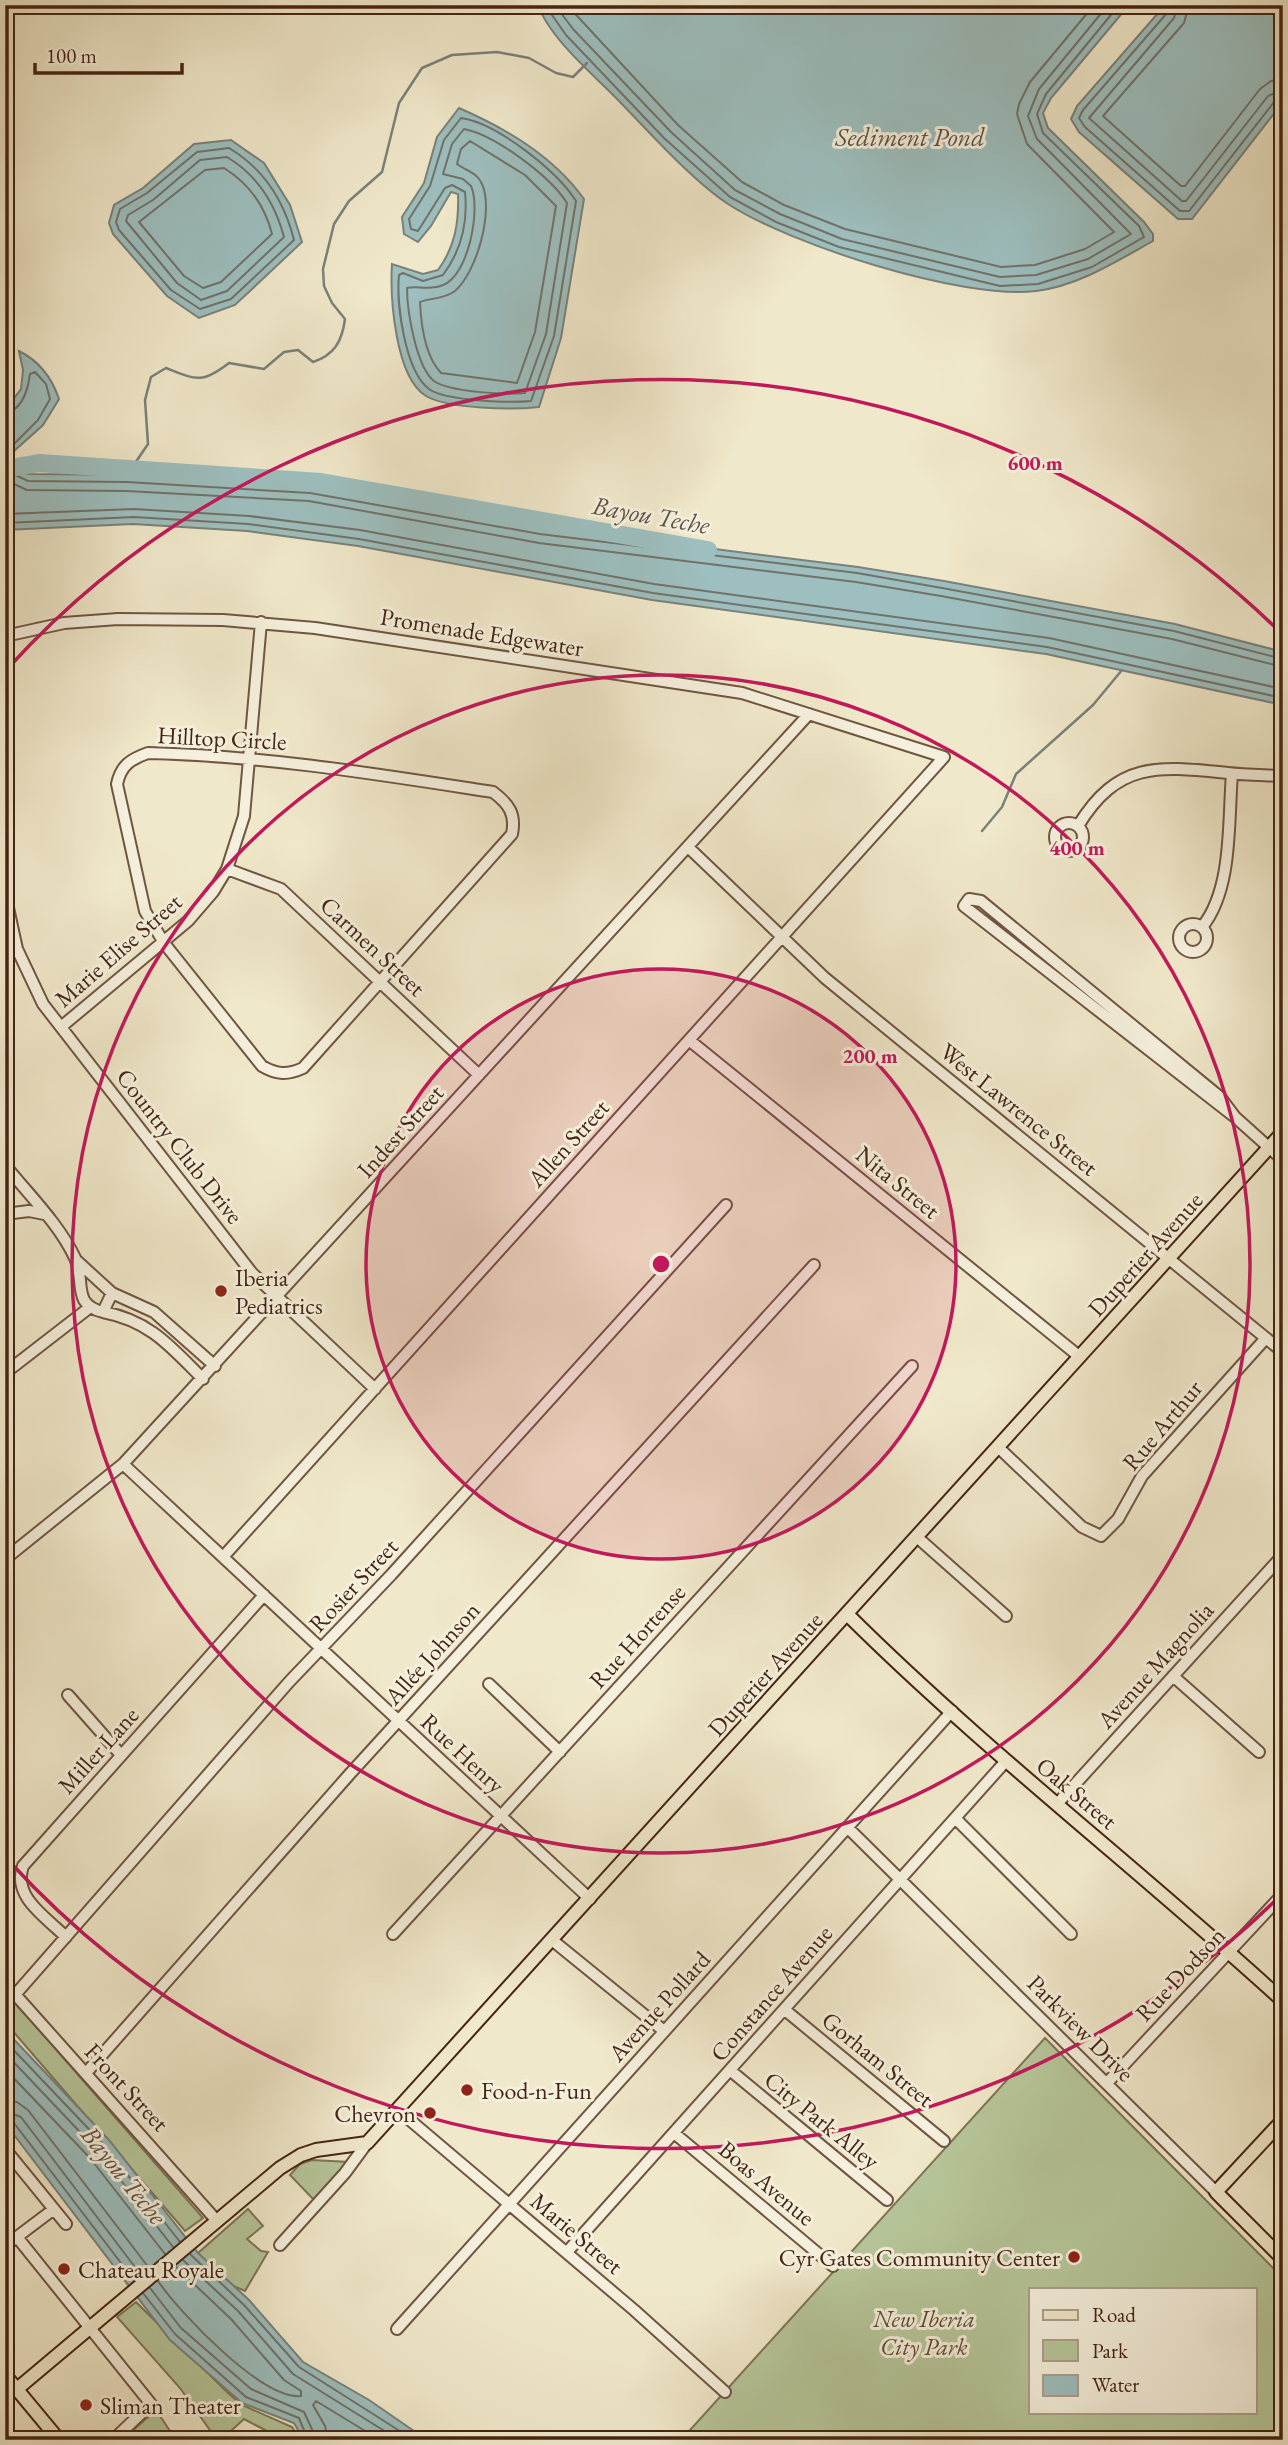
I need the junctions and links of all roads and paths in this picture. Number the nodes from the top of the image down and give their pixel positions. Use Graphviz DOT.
graph roads {
  1 [pos="261,622"];
  2 [pos="5,636"];
  3 [pos="809,714"];
  4 [pos="250,757"];
  5 [pos="944,757"];
  6 [pos="1232,774"];
  7 [pos="1283,776"];
  8 [pos="1078,826"];
  9 [pos="688,847"];
  10 [pos="227,869"];
  11 [pos="5,894"];
  12 [pos="1202,927"];
  13 [pos="782,937"];
  14 [pos="1016,938"];
  15 [pos="164,943"];
  16 [pos="381,981"];
  17 [pos="61,1027"];
  18 [pos="690,1040"];
  19 [pos="479,1075"];
  20 [pos="1283,1132"];
  21 [pos="1269,1147"];
  22 [pos="1283,1160"];
  23 [pos="6,1166"];
  24 [pos="5,1190"];
  25 [pos="726,1205"];
  26 [pos="5,1214"];
  27 [pos="44,1214"];
  28 [pos="1171,1259"];
  29 [pos="77,1261"];
  30 [pos="814,1265"];
  31 [pos="111,1293"];
  32 [pos="278,1298"];
  33 [pos="89,1308"];
  34 [pos="103,1312"];
  35 [pos="1266,1338"];
  36 [pos="1283,1352"];
  37 [pos="1080,1357"];
  38 [pos="215,1366"];
  39 [pos="912,1366"];
  40 [pos="5,1373"];
  41 [pos="203,1379"];
  42 [pos="374,1389"];
  43 [pos="999,1448"];
  44 [pos="124,1464"];
  45 [pos="918,1538"];
  46 [pos="1283,1555"];
  47 [pos="223,1557"];
  48 [pos="5,1559"];
  49 [pos="264,1595"];
  50 [pos="848,1615"];
  51 [pos="1006,1616"];
  52 [pos="322,1650"];
  53 [pos="1173,1676"];
  54 [pos="489,1684"];
  55 [pos="68,1695"];
  56 [pos="952,1711"];
  57 [pos="398,1721"];
  58 [pos="560,1752"];
  59 [pos="1259,1752"];
  60 [pos="121,1755"];
  61 [pos="1006,1761"];
  62 [pos="1058,1803"];
  63 [pos="501,1816"];
  64 [pos="955,1818"];
  65 [pos="848,1828"];
  66 [pos="899,1878"];
  67 [pos="1283,1894"];
  68 [pos="590,1899"];
  69 [pos="393,1934"];
  70 [pos="1071,1934"];
  71 [pos="66,1937"];
  72 [pos="552,1940"];
  73 [pos="1229,1952"];
  74 [pos="5,1983"];
  75 [pos="14,1996"];
  76 [pos="1283,2001"];
  77 [pos="785,2010"];
  78 [pos="664,2031"];
  79 [pos="730,2071"];
  80 [pos="86,2073"];
  81 [pos="1107,2083"];
  82 [pos="398,2110"];
  83 [pos="1283,2120"];
  84 [pos="674,2133"];
  85 [pos="944,2141"];
  86 [pos="367,2143"];
  87 [pos="5,2149"];
  88 [pos="1216,2192"];
  89 [pos="887,2200"];
  90 [pos="509,2204"];
  91 [pos="54,2209"];
  92 [pos="217,2221"];
  93 [pos="66,2224"];
  94 [pos="17,2237"];
  95 [pos="280,2245"];
  96 [pos="5,2246"];
  97 [pos="567,2252"];
  98 [pos="1283,2259"];
  99 [pos="833,2266"];
  100 [pos="89,2328"];
  101 [pos="397,2329"];
  102 [pos="5,2375"];
  103 [pos="17,2389"];
  104 [pos="725,2392"];
  105 [pos="59,2440"];
  106 [pos="113,2440"];
  1 -- 2 [label="street, Promenade Edgewater"];
  1 -- 3 [label="street, Promenade Edgewater"];
  1 -- 4 [label="street, Marie Elise Street"];
  3 -- 5 [label="street, Promenade Edgewater"];
  3 -- 9 [label="street, Indest Street"];
  4 -- 10 [label="street, Marie Elise Street"];
  4 -- 15 [label="street, Hilltop Circle"];
  4 -- 16 [label="street, Hilltop Circle"];
  5 -- 13 [label="street, Allen Street"];
  6 -- 7 [label="street"];
  6 -- 8 [label="street"];
  6 -- 12 [label="street"];
  9 -- 13 [label="street, West Lawrence Street"];
  9 -- 19 [label="street, Indest Street"];
  10 -- 15 [label="street, Marie Elise Street"];
  10 -- 16 [label="street, Carmen Street"];
  11 -- 17 [label="street, Country Club Drive"];
  13 -- 18 [label="street, Allen Street"];
  13 -- 28 [label="street, West Lawrence Street"];
  14 -- 14 [label="street"];
  14 -- 21 [label="street"];
  15 -- 16 [label="street, Hilltop Circle"];
  15 -- 17 [label="street, Marie Elise Street"];
  16 -- 19 [label="street, Carmen Street"];
  17 -- 32 [label="street, Country Club Drive"];
  18 -- 37 [label="street, Nita Street"];
  18 -- 42 [label="street, Allen Street"];
  19 -- 32 [label="street, Indest Street"];
  20 -- 21 [label="main road, Duperier Avenue"];
  21 -- 22 [label="street"];
  21 -- 28 [label="main road, Duperier Avenue"];
  23 -- 24 [label="street"];
  23 -- 27 [label="street"];
  25 -- 52 [label="street, Rosier Street"];
  26 -- 27 [label="street"];
  27 -- 29 [label="street"];
  28 -- 35 [label="street, West Lawrence Street"];
  28 -- 37 [label="main road, Duperier Avenue"];
  29 -- 31 [label="street"];
  29 -- 33 [label="street"];
  30 -- 57 [label="street, Allée Johnson"];
  31 -- 34 [label="street"];
  31 -- 38 [label="street"];
  32 -- 38 [label="street, Indest Street"];
  32 -- 42 [label="street, Country Club Drive"];
  33 -- 34 [label="street"];
  33 -- 40 [label="street"];
  34 -- 41 [label="street"];
  35 -- 36 [label="street, West Lawrence Street"];
  35 -- 43 [label="street, Rue Arthur"];
  37 -- 43 [label="main road, Duperier Avenue"];
  38 -- 41 [label="street, Indest Street"];
  39 -- 58 [label="street, Rue Hortense"];
  41 -- 44 [label="street, Indest Street"];
  42 -- 47 [label="street, Allen Street"];
  43 -- 45 [label="main road, Duperier Avenue"];
  44 -- 47 [label="street, Rue Henry"];
  44 -- 48 [label="street, Indest Street"];
  45 -- 50 [label="main road, Duperier Avenue"];
  45 -- 51 [label="street"];
  46 -- 53 [label="street, Avenue Magnolia"];
  47 -- 49 [label="street, Rue Henry"];
  49 -- 52 [label="street, Rue Henry"];
  49 -- 60 [label="street, Miller Lane"];
  50 -- 56 [label="main road, Oak Street"];
  50 -- 68 [label="main road, Duperier Avenue"];
  52 -- 57 [label="street, Rue Henry"];
  52 -- 71 [label="street, Rosier Street"];
  53 -- 59 [label="street"];
  53 -- 62 [label="street, Avenue Magnolia"];
  54 -- 58 [label="street"];
  55 -- 60 [label="street"];
  56 -- 61 [label="main road, Oak Street"];
  56 -- 65 [label="street, Avenue Pollard"];
  57 -- 63 [label="street, Rue Henry"];
  57 -- 80 [label="street, Allée Johnson"];
  58 -- 63 [label="street, Rue Hortense"];
  60 -- 71 [label="street, Miller Lane"];
  61 -- 62 [label="main road, Oak Street"];
  61 -- 64 [label="street, Constance Avenue"];
  62 -- 73 [label="main road, Oak Street"];
  63 -- 68 [label="street, Rue Henry"];
  63 -- 69 [label="street, Rue Hortense"];
  64 -- 66 [label="street, Constance Avenue"];
  64 -- 70 [label="street"];
  65 -- 66 [label="street, Parkview Drive"];
  65 -- 78 [label="street, Avenue Pollard"];
  66 -- 77 [label="street, Constance Avenue"];
  66 -- 81 [label="street, Parkview Drive"];
  67 -- 73 [label="street, Rue Dodson"];
  68 -- 72 [label="main road, Duperier Avenue"];
  71 -- 75 [label="street, Rosier Street"];
  72 -- 78 [label="street"];
  72 -- 82 [label="main road, Duperier Avenue"];
  73 -- 76 [label="main road, Oak Street"];
  73 -- 81 [label="street, Rue Dodson"];
  74 -- 75 [label="street, Front Street"];
  75 -- 80 [label="street, Front Street"];
  77 -- 79 [label="street, Constance Avenue"];
  77 -- 85 [label="street, Gorham Street"];
  78 -- 90 [label="street, Avenue Pollard"];
  79 -- 84 [label="street, Constance Avenue"];
  79 -- 89 [label="street, City Park Alley"];
  80 -- 92 [label="street, Front Street"];
  81 -- 88 [label="street, Parkview Drive"];
  82 -- 86 [label="main road, Duperier Avenue"];
  82 -- 90 [label="street, Marie Street"];
  83 -- 88 [label="main road"];
  84 -- 97 [label="street, Constance Avenue"];
  84 -- 99 [label="street, Boas Avenue"];
  86 -- 92 [label="main road"];
  86 -- 95 [label="street, Duperier Avenue"];
  87 -- 91 [label="street"];
  88 -- 98 [label="main road, Parkview Drive"];
  90 -- 97 [label="street, Marie Street"];
  90 -- 101 [label="street, Avenue Pollard"];
  91 -- 93 [label="street"];
  91 -- 94 [label="street"];
  92 -- 100 [label="main road"];
  94 -- 96 [label="street"];
  94 -- 100 [label="street"];
  97 -- 104 [label="street, Marie Street"];
  100 -- 103 [label="main road"];
  100 -- 106 [label="street"];
  102 -- 103 [label="main road"];
  103 -- 105 [label="main road"];
}
